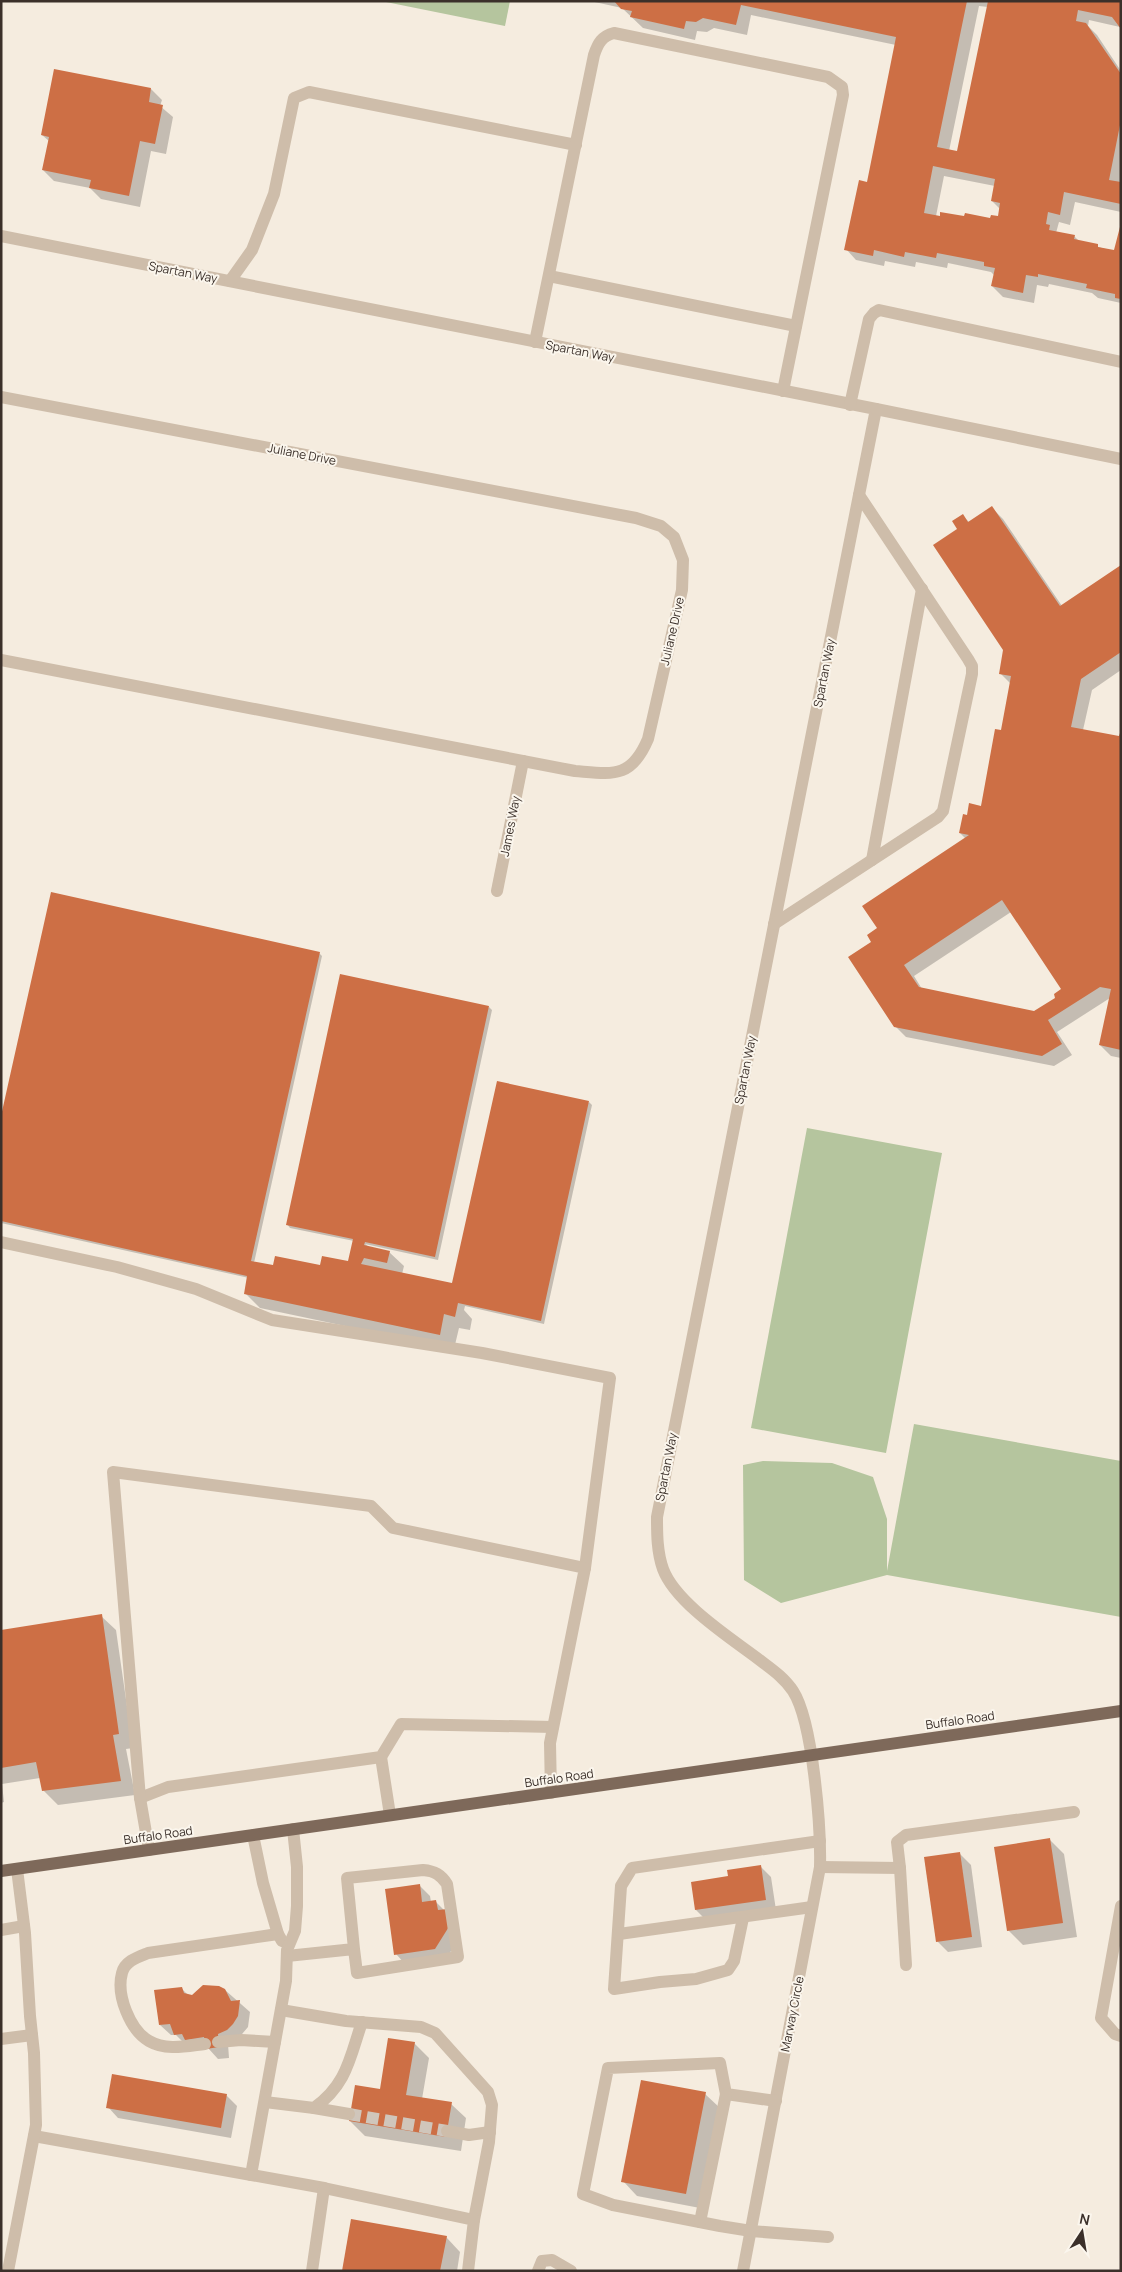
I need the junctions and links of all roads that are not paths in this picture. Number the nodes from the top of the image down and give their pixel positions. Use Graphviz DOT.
graph roads {
  1 [pos="576,145"];
  2 [pos="1,236"];
  3 [pos="549,276"];
  4 [pos="230,281"];
  5 [pos="796,326"];
  6 [pos="536,342"];
  7 [pos="1121,362"];
  8 [pos="783,391"];
  9 [pos="1,397"];
  10 [pos="850,405"];
  11 [pos="876,409"];
  12 [pos="1121,459"];
  13 [pos="859,495"];
  14 [pos="922,589"];
  15 [pos="1,660"];
  16 [pos="522,761"];
  17 [pos="872,860"];
  18 [pos="497,891"];
  19 [pos="774,924"];
  20 [pos="1,1242"];
  21 [pos="584,1568"];
  22 [pos="1121,1711"];
  23 [pos="553,1727"];
  24 [pos="811,1756"];
  25 [pos="381,1757"];
  26 [pos="551,1792"];
  27 [pos="140,1798"];
  28 [pos="1074,1812"];
  29 [pos="390,1815"];
  30 [pos="293,1829"];
  31 [pos="253,1835"];
  32 [pos="820,1841"];
  33 [pos="149,1850"];
  34 [pos="820,1867"];
  35 [pos="900,1868"];
  36 [pos="17,1869"];
  37 [pos="1,1871"];
  38 [pos="1121,1906"];
  39 [pos="812,1907"];
  40 [pos="743,1918"];
  41 [pos="24,1926"];
  42 [pos="1,1930"];
  43 [pos="278,1934"];
  44 [pos="618,1934"];
  45 [pos="354,1949"];
  46 [pos="287,1953"];
  47 [pos="906,1965"];
  48 [pos="281,2010"];
  49 [pos="362,2022"];
  50 [pos="32,2035"];
  51 [pos="1121,2036"];
  52 [pos="1,2039"];
  53 [pos="218,2042"];
  54 [pos="275,2042"];
  55 [pos="205,2044"];
  56 [pos="726,2094"];
  57 [pos="776,2101"];
  58 [pos="264,2102"];
  59 [pos="314,2108"];
  60 [pos="349,2114"];
  61 [pos="447,2131"];
  62 [pos="490,2132"];
  63 [pos="34,2136"];
  64 [pos="251,2175"];
  65 [pos="324,2188"];
  66 [pos="474,2220"];
  67 [pos="700,2222"];
  68 [pos="751,2232"];
  69 [pos="828,2237"];
  70 [pos="8,2271"];
  71 [pos="312,2271"];
  72 [pos="468,2271"];
  73 [pos="538,2271"];
  74 [pos="571,2271"];
  75 [pos="743,2271"];
  1 -- 3 [label="street"];
  1 -- 4 [label="street"];
  1 -- 5 [label="street"];
  2 -- 4 [label="street, Spartan Way"];
  3 -- 5 [label="street"];
  3 -- 6 [label="street"];
  4 -- 6 [label="street, Spartan Way"];
  5 -- 8 [label="street"];
  6 -- 8 [label="street, Spartan Way"];
  7 -- 10 [label="street"];
  8 -- 10 [label="street, Spartan Way"];
  9 -- 16 [label="street, Juliane Drive"];
  10 -- 11 [label="street, Spartan Way"];
  11 -- 12 [label="street"];
  11 -- 13 [label="street, Spartan Way"];
  13 -- 14 [label="street"];
  13 -- 19 [label="street, Spartan Way"];
  14 -- 17 [label="street"];
  14 -- 17 [label="street"];
  15 -- 16 [label="street, Juliane Drive"];
  16 -- 18 [label="street, James Way"];
  17 -- 19 [label="street"];
  19 -- 24 [label="street, Spartan Way"];
  20 -- 21 [label="street"];
  21 -- 23 [label="street"];
  21 -- 27 [label="street"];
  22 -- 24 [label="main road, Buffalo Road"];
  23 -- 25 [label="street"];
  23 -- 26 [label="street"];
  24 -- 26 [label="main road, Buffalo Road"];
  24 -- 32 [label="street, Marway Circle"];
  25 -- 27 [label="street"];
  25 -- 29 [label="street"];
  26 -- 29 [label="main road, Buffalo Road"];
  27 -- 33 [label="street"];
  28 -- 35 [label="street"];
  29 -- 30 [label="main road, Buffalo Road"];
  30 -- 31 [label="main road, Buffalo Road"];
  30 -- 46 [label="street"];
  31 -- 33 [label="main road, Buffalo Road"];
  31 -- 43 [label="street"];
  32 -- 34 [label="street, Marway Circle"];
  32 -- 44 [label="street"];
  33 -- 36 [label="main road, Buffalo Road"];
  34 -- 35 [label="street"];
  34 -- 39 [label="street, Marway Circle"];
  35 -- 47 [label="street"];
  36 -- 37 [label="main road, Buffalo Road"];
  36 -- 41 [label="street"];
  38 -- 51 [label="street"];
  39 -- 40 [label="street"];
  39 -- 57 [label="street, Marway Circle"];
  40 -- 44 [label="street"];
  40 -- 44 [label="street"];
  41 -- 42 [label="street"];
  41 -- 50 [label="street"];
  43 -- 46 [label="street"];
  43 -- 55 [label="street"];
  45 -- 45 [label="street"];
  45 -- 46 [label="street"];
  46 -- 48 [label="street"];
  48 -- 49 [label="street"];
  48 -- 54 [label="street"];
  49 -- 59 [label="street"];
  49 -- 62 [label="street"];
  50 -- 52 [label="street"];
  50 -- 63 [label="street"];
  53 -- 54 [label="street"];
  54 -- 58 [label="street"];
  56 -- 57 [label="street"];
  56 -- 67 [label="street"];
  56 -- 67 [label="street"];
  57 -- 68 [label="street, Marway Circle"];
  58 -- 59 [label="street"];
  58 -- 64 [label="street"];
  59 -- 60 [label="street"];
  61 -- 62 [label="street"];
  62 -- 66 [label="street"];
  63 -- 64 [label="street"];
  63 -- 70 [label="street"];
  64 -- 65 [label="street"];
  65 -- 66 [label="street"];
  65 -- 71 [label="street"];
  66 -- 72 [label="street"];
  67 -- 68 [label="street"];
  68 -- 69 [label="street"];
  68 -- 75 [label="street, Marway Circle"];
  73 -- 74 [label="street"];
}
